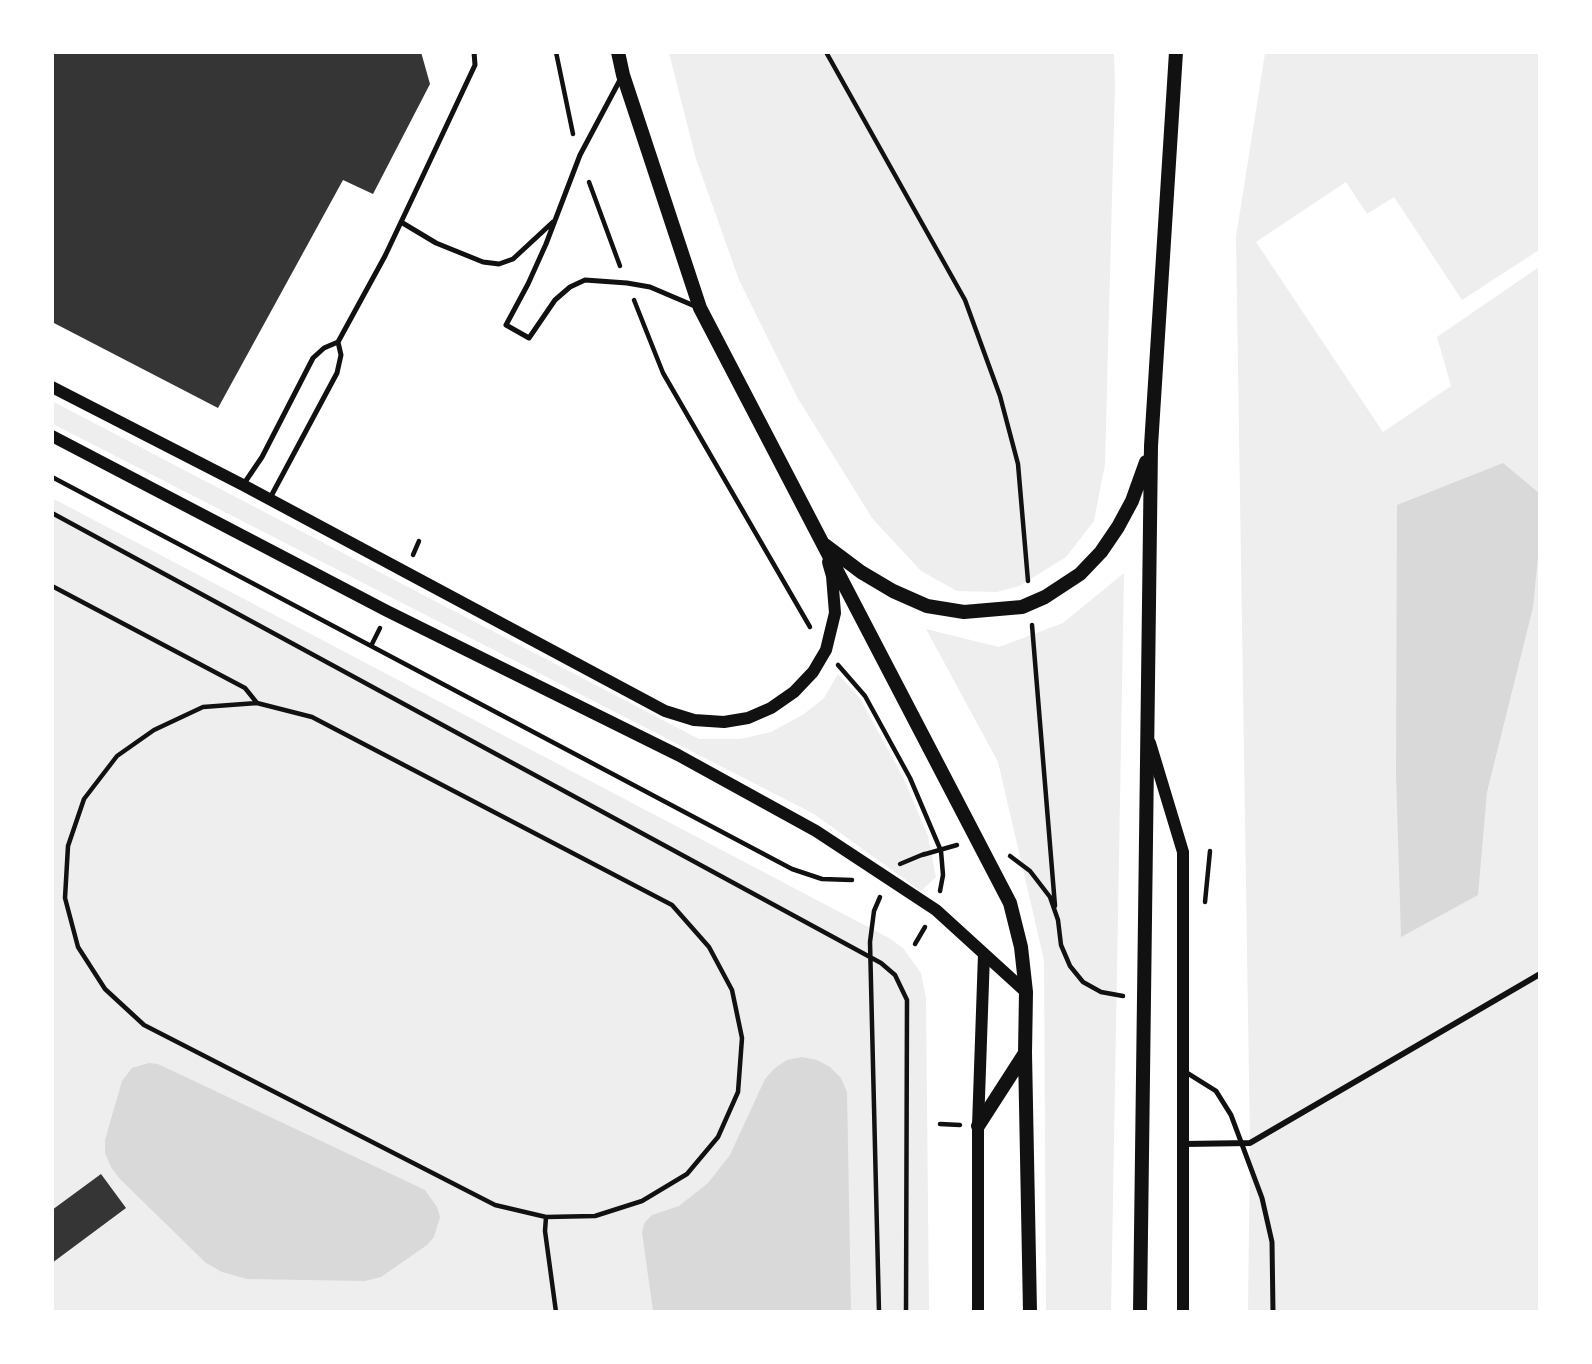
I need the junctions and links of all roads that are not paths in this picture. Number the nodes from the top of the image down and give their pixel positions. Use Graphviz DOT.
graph roads {
  1 [pos="474,52"];
  2 [pos="618,52"];
  3 [pos="1175,52"];
  4 [pos="623,75"];
  5 [pos="555,220"];
  6 [pos="401,222"];
  7 [pos="700,308"];
  8 [pos="338,342"];
  9 [pos="52,387"];
  10 [pos="52,436"];
  11 [pos="1150,446"];
  12 [pos="243,485"];
  13 [pos="269,500"];
  14 [pos="821,542"];
  15 [pos="1147,733"];
  16 [pos="984,954"];
  17 [pos="1539,974"];
  18 [pos="1026,992"];
  19 [pos="1025,1053"];
  20 [pos="1183,1070"];
  21 [pos="978,1126"];
  22 [pos="1184,1144"];
  23 [pos="1242,1144"];
  24 [pos="978,1311"];
  25 [pos="1030,1311"];
  26 [pos="1140,1311"];
  27 [pos="1183,1311"];
  28 [pos="1273,1311"];
  1 -- 6 [label="lane"];
  2 -- 4 [label="main road"];
  3 -- 11 [label="main road"];
  4 -- 5 [label="lane"];
  4 -- 7 [label="main road"];
  5 -- 6 [label="lane"];
  5 -- 7 [label="lane"];
  6 -- 8 [label="lane"];
  7 -- 14 [label="main road"];
  8 -- 12 [label="lane"];
  8 -- 13 [label="lane"];
  9 -- 12 [label="street"];
  10 -- 16 [label="street"];
  11 -- 14 [label="main road"];
  11 -- 15 [label="main road"];
  12 -- 13 [label="street"];
  13 -- 14 [label="street"];
  14 -- 18 [label="main road"];
  15 -- 20 [label="street"];
  15 -- 26 [label="main road"];
  16 -- 18 [label="street"];
  16 -- 21 [label="street"];
  17 -- 23 [label="street"];
  18 -- 19 [label="main road"];
  19 -- 21 [label="main road"];
  19 -- 25 [label="main road"];
  20 -- 22 [label="street"];
  20 -- 23 [label="lane"];
  21 -- 24 [label="street"];
  22 -- 23 [label="street"];
  22 -- 27 [label="street"];
  23 -- 28 [label="lane"];
}
